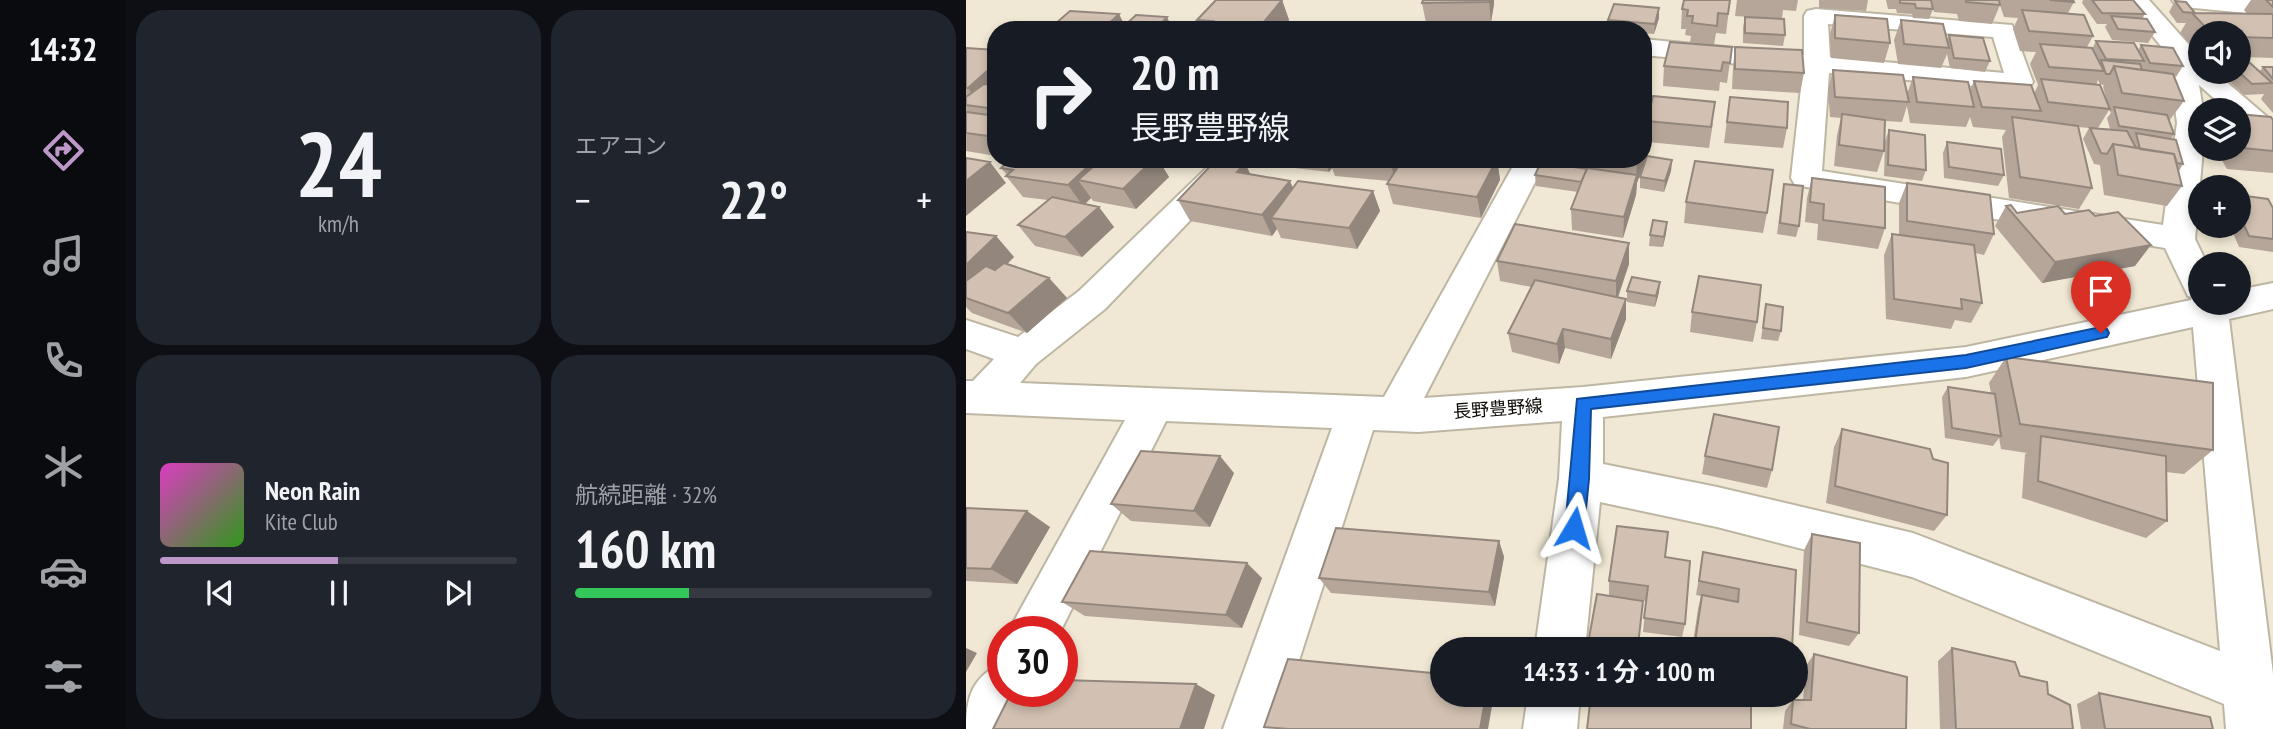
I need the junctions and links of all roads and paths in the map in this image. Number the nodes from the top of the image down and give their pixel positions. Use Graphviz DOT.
graph roads {
  1 [pos="2136,0"];
  2 [pos="2184,0"];
  3 [pos="2256,6"];
  4 [pos="1652,48"];
  5 [pos="2188,59"];
  6 [pos="1818,64"];
  7 [pos="2193,84"];
  8 [pos="2214,84"];
  9 [pos="2273,137"];
  10 [pos="1225,168"];
  11 [pos="1527,168"];
  12 [pos="2178,239"];
  13 [pos="2188,262"];
  14 [pos="2273,296"];
  15 [pos="2251,297"];
  16 [pos="2188,304"];
  17 [pos="2207,315"];
  18 [pos="966,334"];
  19 [pos="1023,354"];
  20 [pos="974,397"];
  21 [pos="1583,403"];
  22 [pos="1154,405"];
  23 [pos="1377,414"];
  24 [pos="1580,479"];
  25 [pos="1042,616"];
  26 [pos="1561,637"];
  27 [pos="993,707"];
  28 [pos="1553,707"];
  29 [pos="2256,716"];
  30 [pos="981,729"];
  31 [pos="1250,729"];
  32 [pos="1550,729"];
  1 -- 5 [label="street"];
  2 -- 3 [label="street"];
  4 -- 6 [label="street"];
  6 -- 6 [label="street"];
  6 -- 12 [label="street"];
  7 -- 12 [label="street"];
  8 -- 9 [label="street"];
  10 -- 19 [label="street"];
  11 -- 23 [label="street"];
  12 -- 13 [label="street"];
  14 -- 15 [label="street, 長野豊野線"];
  16 -- 21 [label="street, 長野豊野線"];
  17 -- 29 [label="street"];
  18 -- 19 [label="street"];
  19 -- 20 [label="street"];
  20 -- 22 [label="street, 長野豊野線"];
  21 -- 23 [label="street, 長野豊野線"];
  21 -- 24 [label="street"];
  22 -- 23 [label="street, 長野豊野線"];
  22 -- 25 [label="street"];
  23 -- 31 [label="street"];
  24 -- 26 [label="street"];
  24 -- 29 [label="street"];
  27 -- 30 [label="street"];
  28 -- 32 [label="street"];
}
